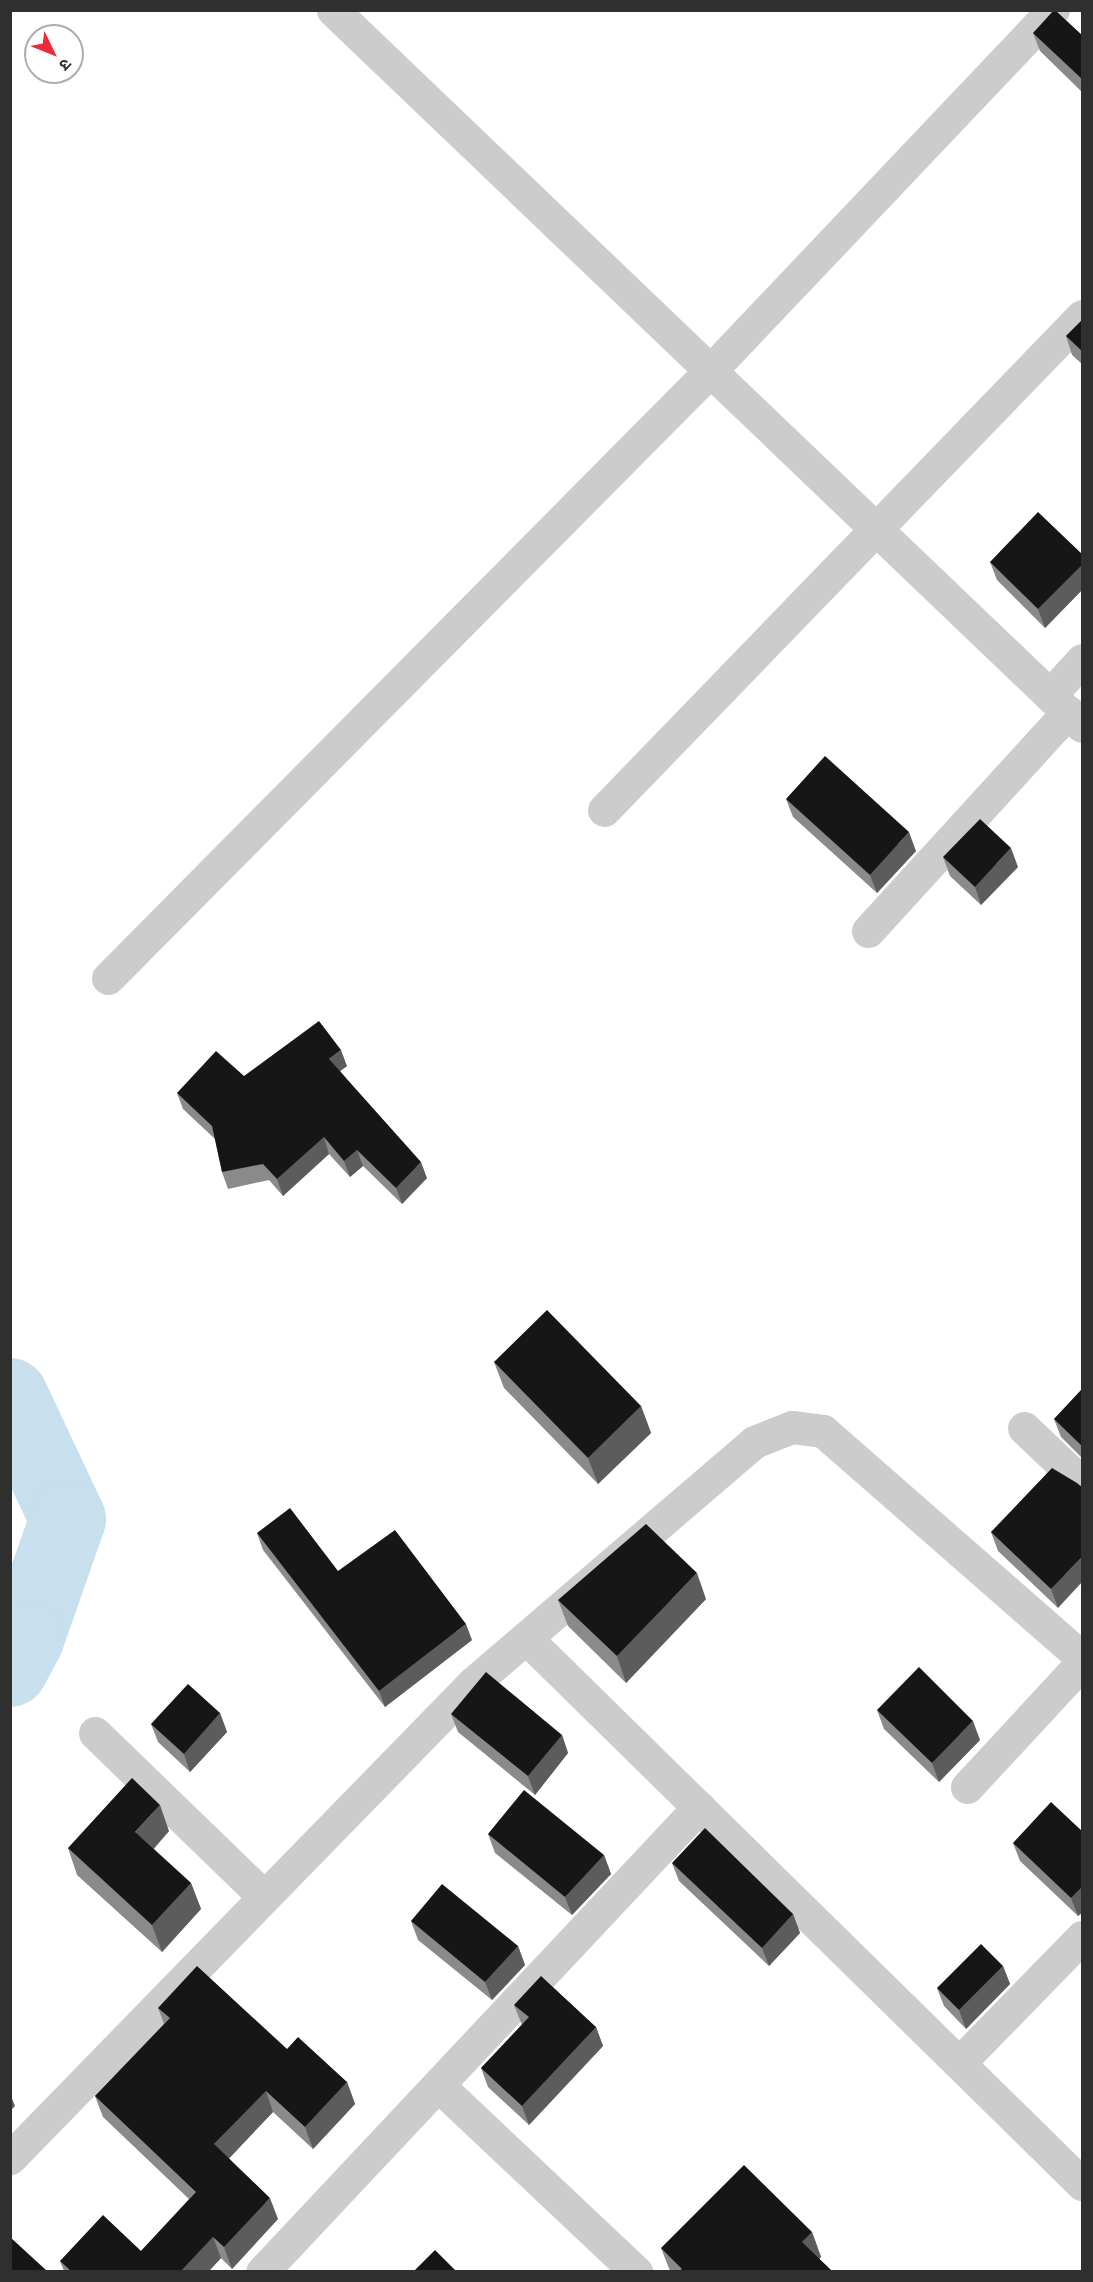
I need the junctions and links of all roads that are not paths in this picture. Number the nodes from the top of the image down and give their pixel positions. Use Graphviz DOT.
graph roads {
  1 [pos="333,10"];
  2 [pos="1053,10"];
  3 [pos="1083,316"];
  4 [pos="713,368"];
  5 [pos="880,529"];
  6 [pos="1083,660"];
  7 [pos="1067,711"];
  8 [pos="604,810"];
  9 [pos="868,930"];
  10 [pos="108,978"];
  11 [pos="1024,1428"];
  12 [pos="1083,1483"];
  13 [pos="527,1639"];
  14 [pos="1083,1658"];
  15 [pos="1083,1663"];
  16 [pos="95,1733"];
  17 [pos="967,1787"];
  18 [pos="699,1807"];
  19 [pos="264,1897"];
  20 [pos="1083,1937"];
  21 [pos="959,2063"];
  22 [pos="440,2087"];
  23 [pos="10,2158"];
  24 [pos="1083,2184"];
  25 [pos="262,2271"];
  26 [pos="636,2271"];
  1 -- 4 [label="street"];
  2 -- 4 [label="street"];
  3 -- 5 [label="street"];
  4 -- 5 [label="street"];
  4 -- 10 [label="street"];
  5 -- 7 [label="street"];
  5 -- 8 [label="street"];
  6 -- 7 [label="street"];
  7 -- 9 [label="street"];
  11 -- 12 [label="street"];
  13 -- 14 [label="street"];
  13 -- 18 [label="street"];
  13 -- 19 [label="street"];
  15 -- 17 [label="street"];
  16 -- 19 [label="street"];
  18 -- 21 [label="street"];
  18 -- 22 [label="street"];
  19 -- 23 [label="street"];
  20 -- 21 [label="street"];
  21 -- 24 [label="street"];
  22 -- 25 [label="street"];
  22 -- 26 [label="street"];
}
